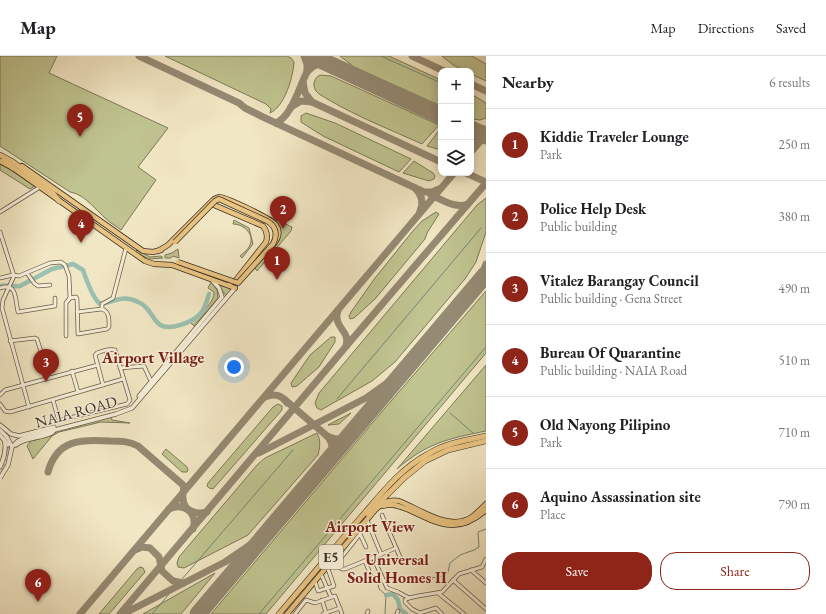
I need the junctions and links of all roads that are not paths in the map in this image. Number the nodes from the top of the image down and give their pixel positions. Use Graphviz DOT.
graph roads {
  1 [pos="1,158"];
  2 [pos="13,168"];
  3 [pos="40,187"];
  4 [pos="60,201"];
  5 [pos="207,205"];
  6 [pos="242,207"];
  7 [pos="0,212"];
  8 [pos="237,215"];
  9 [pos="272,222"];
  10 [pos="266,230"];
  11 [pos="0,232"];
  12 [pos="136,246"];
  13 [pos="264,246"];
  14 [pos="126,248"];
  15 [pos="158,251"];
  16 [pos="132,252"];
  17 [pos="267,252"];
  18 [pos="166,264"];
  19 [pos="245,268"];
  20 [pos="27,272"];
  21 [pos="250,272"];
  22 [pos="14,276"];
  23 [pos="0,278"];
  24 [pos="209,278"];
  25 [pos="236,280"];
  26 [pos="225,284"];
  27 [pos="50,285"];
  28 [pos="9,286"];
  29 [pos="0,288"];
  30 [pos="235,288"];
  31 [pos="55,298"];
  32 [pos="70,298"];
  33 [pos="102,306"];
  34 [pos="78,312"];
  35 [pos="66,336"];
  36 [pos="10,341"];
  37 [pos="98,365"];
  38 [pos="120,368"];
  39 [pos="72,372"];
  40 [pos="49,377"];
  41 [pos="123,379"];
  42 [pos="150,379"];
  43 [pos="23,384"];
  44 [pos="104,385"];
  45 [pos="78,392"];
  46 [pos="0,395"];
  47 [pos="53,400"];
  48 [pos="0,404"];
  49 [pos="29,407"];
  50 [pos="0,425"];
  51 [pos="0,430"];
  52 [pos="55,430"];
  53 [pos="0,435"];
  54 [pos="486,436"];
  55 [pos="4,439"];
  56 [pos="486,441"];
  57 [pos="10,448"];
  58 [pos="0,467"];
  59 [pos="0,478"];
  60 [pos="486,504"];
  61 [pos="486,510"];
  62 [pos="382,516"];
  63 [pos="367,520"];
  64 [pos="366,547"];
  65 [pos="396,548"];
  66 [pos="381,554"];
  67 [pos="373,557"];
  68 [pos="486,559"];
  69 [pos="365,561"];
  70 [pos="406,563"];
  71 [pos="331,564"];
  72 [pos="336,564"];
  73 [pos="342,569"];
  74 [pos="471,570"];
  75 [pos="340,573"];
  76 [pos="321,574"];
  77 [pos="372,578"];
  78 [pos="453,580"];
  79 [pos="315,581"];
  80 [pos="486,583"];
  81 [pos="328,589"];
  82 [pos="438,593"];
  83 [pos="331,597"];
  84 [pos="409,598"];
  85 [pos="322,600"];
  86 [pos="340,608"];
  87 [pos="486,609"];
  88 [pos="325,613"];
  89 [pos="279,614"];
  90 [pos="283,614"];
  91 [pos="287,614"];
  92 [pos="295,614"];
  93 [pos="342,614"];
  94 [pos="442,614"];
  95 [pos="464,614"];
  1 -- 2 [label="highway"];
  1 -- 4 [label="highway"];
  1 -- 12 [label="main road"];
  2 -- 3 [label="main road"];
  3 -- 4 [label="main road"];
  3 -- 7 [label="street"];
  4 -- 14 [label="main road"];
  5 -- 6 [label="main road"];
  5 -- 8 [label="main road"];
  5 -- 15 [label="main road"];
  6 -- 8 [label="main road"];
  6 -- 9 [label="main road"];
  8 -- 10 [label="main road"];
  9 -- 10 [label="main road"];
  9 -- 17 [label="main road"];
  10 -- 13 [label="main road"];
  11 -- 22 [label="street"];
  12 -- 15 [label="main road"];
  12 -- 16 [label="main road"];
  13 -- 17 [label="main road"];
  13 -- 19 [label="main road"];
  14 -- 16 [label="main road"];
  14 -- 33 [label="street"];
  15 -- 18 [label="main road, bridge"];
  16 -- 18 [label="main road"];
  17 -- 21 [label="main road"];
  18 -- 24 [label="main road"];
  19 -- 21 [label="main road"];
  19 -- 25 [label="main road"];
  20 -- 22 [label="street"];
  20 -- 27 [label="street"];
  20 -- 32 [label="street"];
  21 -- 30 [label="main road"];
  22 -- 23 [label="street"];
  22 -- 28 [label="street"];
  24 -- 26 [label="main road"];
  24 -- 50 [label="street, NAIA ROAD"];
  25 -- 26 [label="main road"];
  25 -- 30 [label="main road"];
  26 -- 30 [label="main road"];
  28 -- 29 [label="street"];
  28 -- 31 [label="street"];
  28 -- 36 [label="street"];
  30 -- 52 [label="street, NAIA ROAD"];
  32 -- 34 [label="street"];
  32 -- 35 [label="street"];
  33 -- 34 [label="street"];
  33 -- 34 [label="street"];
  36 -- 40 [label="street"];
  36 -- 43 [label="street"];
  37 -- 38 [label="street"];
  37 -- 39 [label="street"];
  37 -- 44 [label="street"];
  38 -- 41 [label="street"];
  38 -- 42 [label="street"];
  39 -- 40 [label="street"];
  39 -- 45 [label="street"];
  40 -- 43 [label="street"];
  41 -- 44 [label="street"];
  41 -- 47 [label="street"];
  43 -- 46 [label="street"];
  43 -- 49 [label="street"];
  44 -- 45 [label="street"];
  45 -- 47 [label="street"];
  47 -- 49 [label="street"];
  48 -- 49 [label="street"];
  51 -- 57 [label="street"];
  52 -- 57 [label="street"];
  52 -- 57 [label="street, NAIA ROAD"];
  53 -- 55 [label="street"];
  54 -- 89 [label="highway, E5"];
  55 -- 57 [label="street"];
  55 -- 58 [label="street"];
  56 -- 90 [label="highway, E5"];
  57 -- 59 [label="street, bridge"];
  60 -- 63 [label="main road"];
  61 -- 63 [label="main road"];
  62 -- 65 [label="street"];
  63 -- 66 [label="street"];
  63 -- 71 [label="main road"];
  64 -- 72 [label="street"];
  65 -- 66 [label="street"];
  65 -- 70 [label="street"];
  66 -- 67 [label="street"];
  67 -- 69 [label="street"];
  67 -- 84 [label="street"];
  68 -- 74 [label="street"];
  69 -- 73 [label="street"];
  69 -- 77 [label="street"];
  71 -- 72 [label="street"];
  71 -- 76 [label="main road"];
  71 -- 81 [label="street"];
  72 -- 73 [label="street"];
  73 -- 75 [label="street"];
  74 -- 78 [label="street"];
  74 -- 80 [label="street"];
  76 -- 79 [label="main road"];
  76 -- 81 [label="street"];
  78 -- 82 [label="street"];
  78 -- 87 [label="street"];
  79 -- 81 [label="street"];
  79 -- 91 [label="main road"];
  81 -- 83 [label="street"];
  82 -- 84 [label="street"];
  82 -- 95 [label="street"];
  83 -- 85 [label="street"];
  83 -- 86 [label="street"];
  84 -- 94 [label="street"];
  85 -- 88 [label="street"];
  85 -- 92 [label="street"];
  86 -- 88 [label="street"];
  86 -- 93 [label="street"];
}
